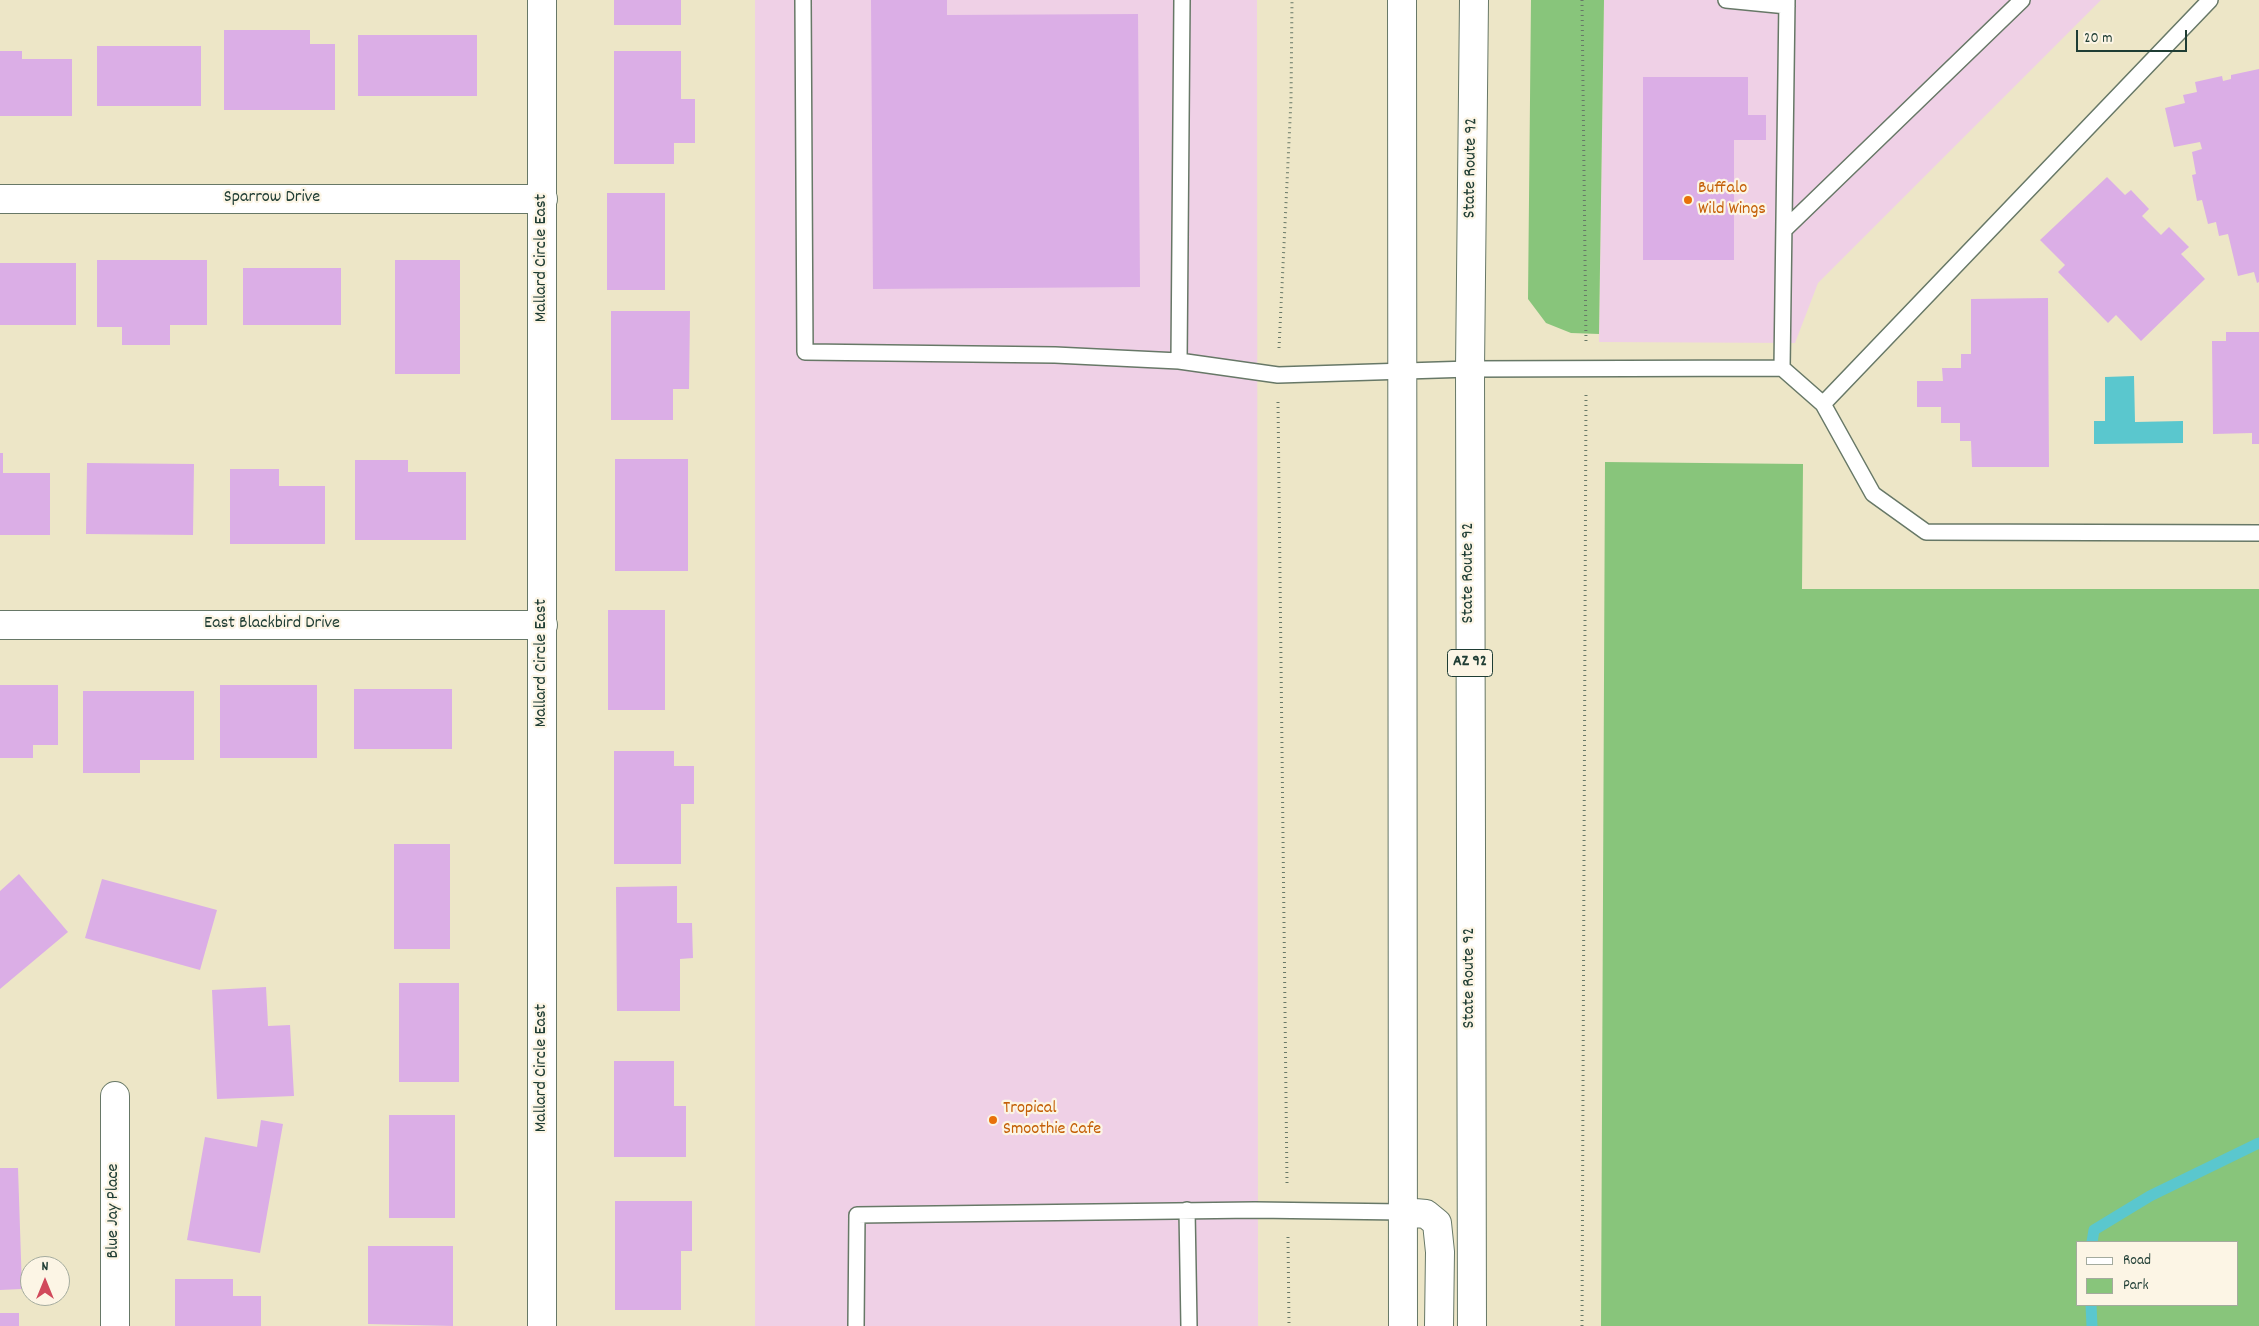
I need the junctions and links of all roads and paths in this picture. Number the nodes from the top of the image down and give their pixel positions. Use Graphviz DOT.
graph roads {
  1 [pos="542,0"];
  2 [pos="803,0"];
  3 [pos="1182,0"];
  4 [pos="1292,0"];
  5 [pos="1402,0"];
  6 [pos="1474,0"];
  7 [pos="1582,0"];
  8 [pos="1726,0"];
  9 [pos="2022,0"];
  10 [pos="2210,0"];
  11 [pos="1787,3"];
  12 [pos="0,199"];
  13 [pos="543,199"];
  14 [pos="1786,228"];
  15 [pos="1179,361"];
  16 [pos="1782,368"];
  17 [pos="1470,369"];
  18 [pos="1587,369"];
  19 [pos="1402,371"];
  20 [pos="1278,375"];
  21 [pos="1823,404"];
  22 [pos="2259,533"];
  23 [pos="0,625"];
  24 [pos="543,625"];
  25 [pos="115,1096"];
  26 [pos="1188,1210"];
  27 [pos="1288,1210"];
  28 [pos="1403,1212"];
  29 [pos="115,1326"];
  30 [pos="542,1326"];
  31 [pos="856,1326"];
  32 [pos="1189,1326"];
  33 [pos="1289,1326"];
  34 [pos="1403,1326"];
  35 [pos="1439,1326"];
  36 [pos="1472,1326"];
  37 [pos="1582,1326"];
  1 -- 13 [label="main road, Mallard Circle East"];
  2 -- 15 [label="lane"];
  3 -- 15 [label="lane"];
  4 -- 20 [label="path"];
  5 -- 19 [label="main road"];
  6 -- 17 [label="main road, State Route 92 / AZ 92"];
  7 -- 18 [label="path"];
  8 -- 11 [label="lane"];
  9 -- 14 [label="lane"];
  10 -- 21 [label="lane"];
  11 -- 14 [label="lane"];
  12 -- 13 [label="main road, Sparrow Drive"];
  13 -- 24 [label="main road, Mallard Circle East"];
  14 -- 16 [label="lane"];
  15 -- 20 [label="lane"];
  16 -- 18 [label="lane"];
  16 -- 21 [label="lane"];
  17 -- 18 [label="lane"];
  17 -- 19 [label="lane"];
  17 -- 36 [label="main road, State Route 92 / AZ 92"];
  18 -- 37 [label="path"];
  19 -- 20 [label="lane"];
  19 -- 28 [label="main road"];
  20 -- 27 [label="path"];
  21 -- 22 [label="lane"];
  23 -- 24 [label="main road, East Blackbird Drive"];
  24 -- 30 [label="main road, Mallard Circle East"];
  25 -- 29 [label="main road, Blue Jay Place"];
  26 -- 27 [label="lane"];
  26 -- 31 [label="lane"];
  26 -- 32 [label="lane"];
  27 -- 28 [label="lane"];
  27 -- 33 [label="path"];
  28 -- 34 [label="main road"];
  28 -- 35 [label="main road"];
}
